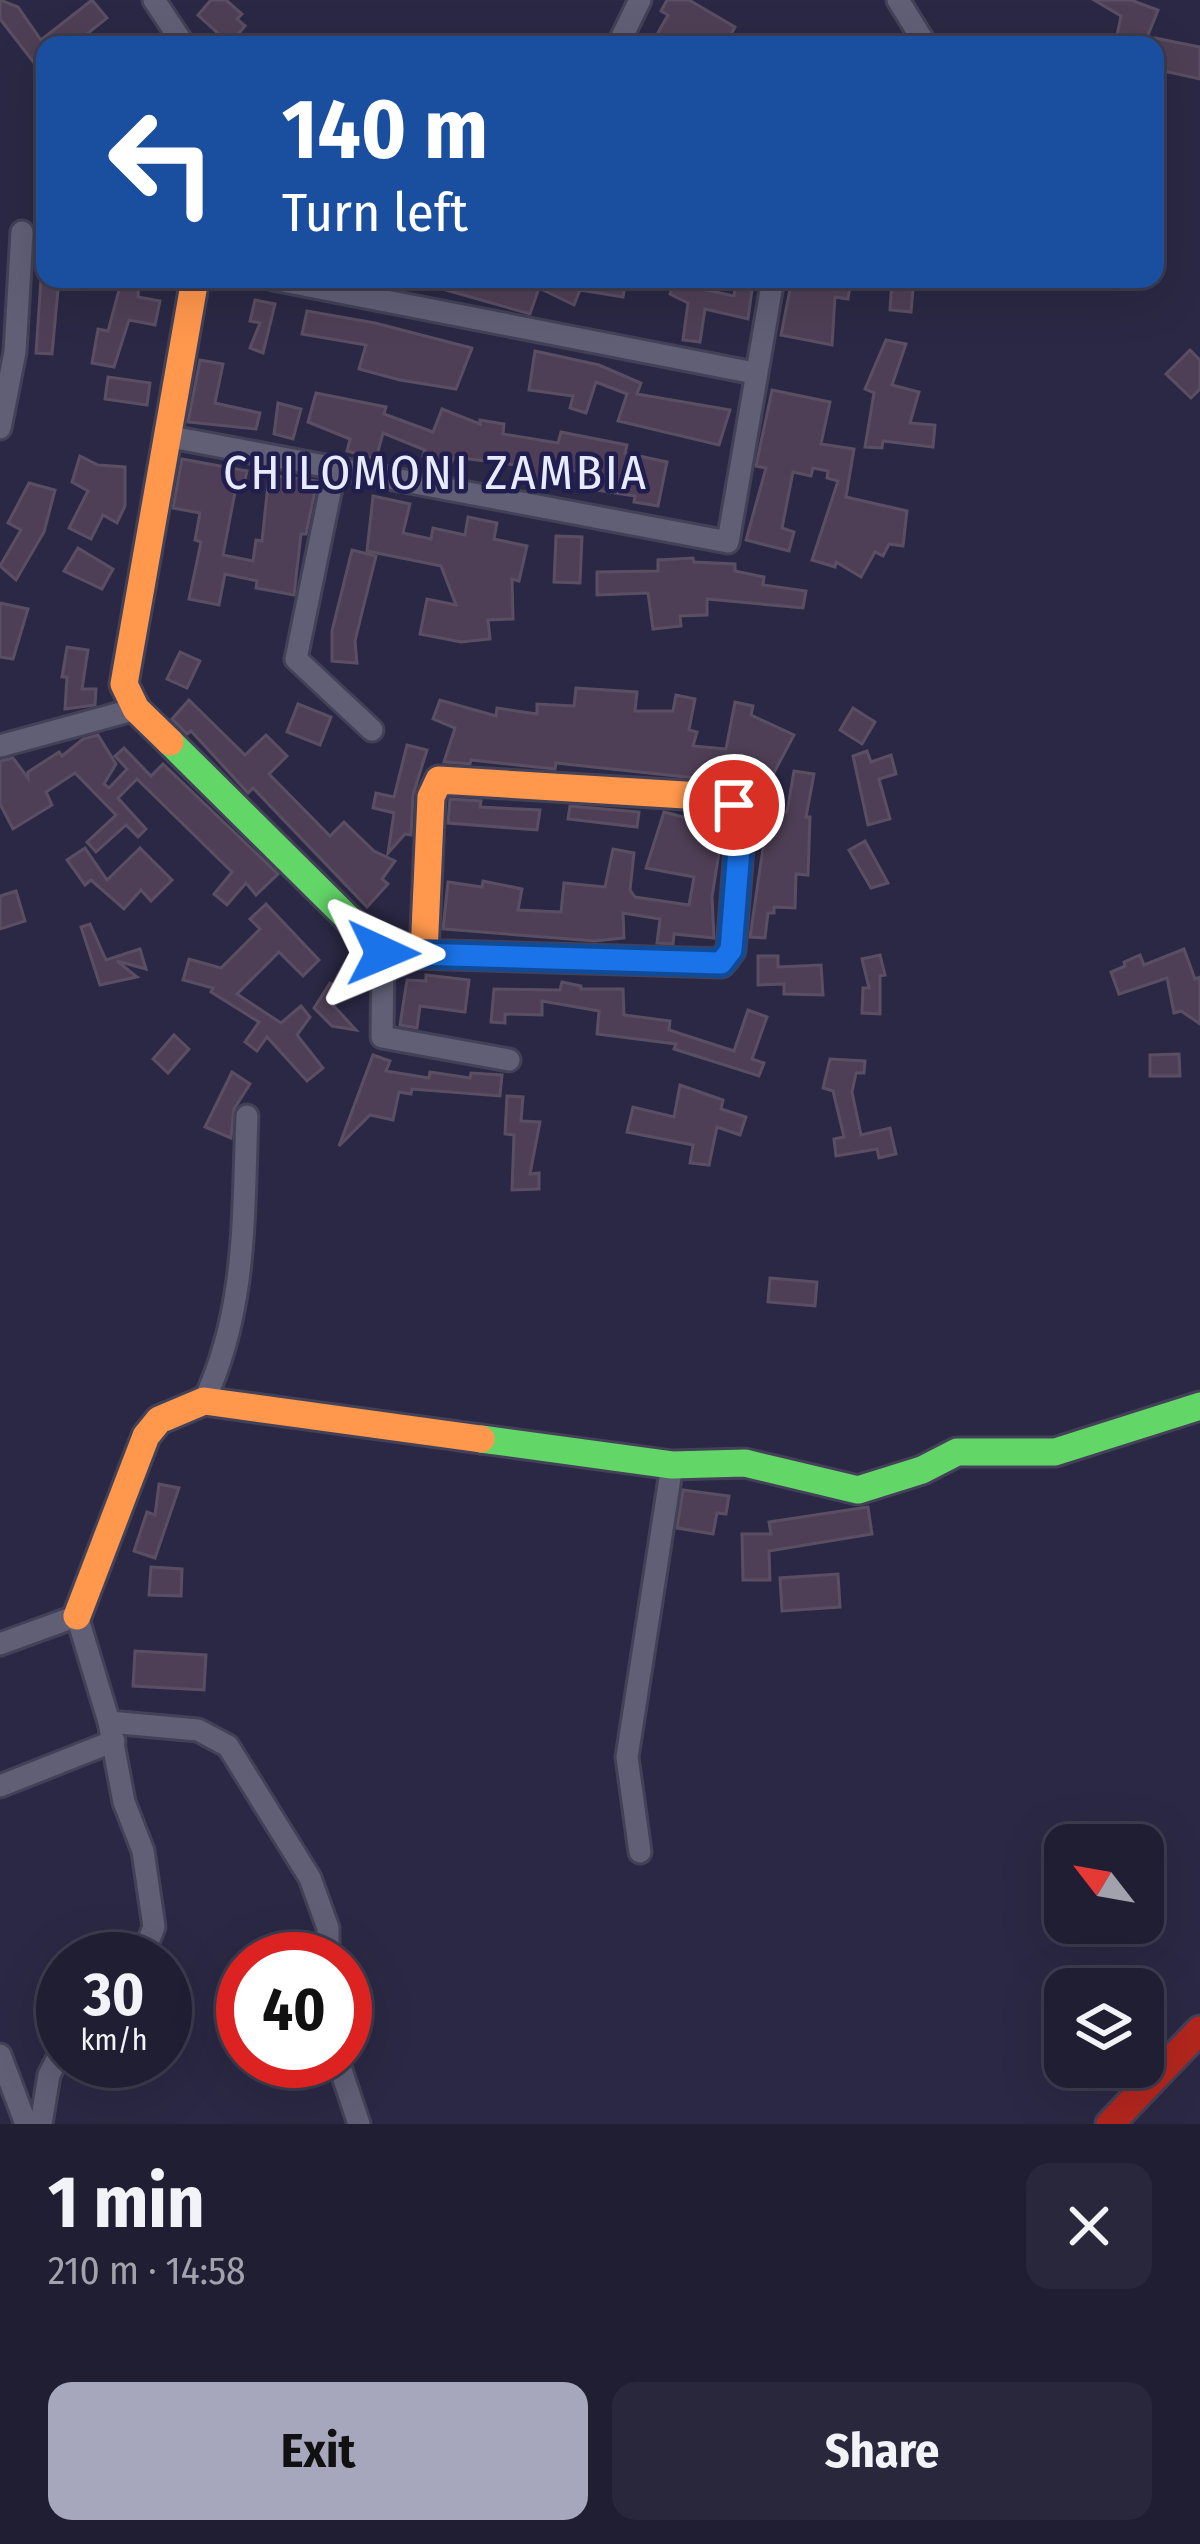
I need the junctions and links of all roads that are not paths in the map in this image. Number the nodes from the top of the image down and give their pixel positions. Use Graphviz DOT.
graph roads {
  1 [pos="154,0"];
  2 [pos="640,0"];
  3 [pos="898,0"];
  4 [pos="178,36"];
  5 [pos="622,36"];
  6 [pos="920,36"];
  7 [pos="22,232"];
  8 [pos="193,288"];
  9 [pos="319,288"];
  10 [pos="771,288"];
  11 [pos="754,373"];
  12 [pos="0,428"];
  13 [pos="166,436"];
  14 [pos="335,468"];
  15 [pos="136,709"];
  16 [pos="372,730"];
  17 [pos="0,746"];
  18 [pos="383,953"];
  19 [pos="424,953"];
  20 [pos="509,1060"];
  21 [pos="247,1116"];
  22 [pos="204,1401"];
  23 [pos="1200,1406"];
  24 [pos="672,1465"];
  25 [pos="77,1616"];
  26 [pos="0,1644"];
  27 [pos="112,1731"];
  28 [pos="0,1786"];
  29 [pos="640,1852"];
  30 [pos="152,1932"];
  31 [pos="328,1932"];
  32 [pos="1200,2030"];
  33 [pos="0,2055"];
  34 [pos="47,2088"];
  35 [pos="347,2088"];
  36 [pos="26,2124"];
  37 [pos="41,2124"];
  38 [pos="359,2124"];
  39 [pos="1110,2124"];
  1 -- 4 [label="street"];
  2 -- 5 [label="street"];
  3 -- 6 [label="street"];
  7 -- 12 [label="street"];
  8 -- 13 [label="street"];
  9 -- 11 [label="street"];
  10 -- 11 [label="street"];
  11 -- 14 [label="street"];
  13 -- 14 [label="street"];
  13 -- 15 [label="street"];
  14 -- 16 [label="street"];
  15 -- 17 [label="street"];
  15 -- 18 [label="street"];
  18 -- 19 [label="street"];
  18 -- 20 [label="street"];
  19 -- 19 [label="street"];
  21 -- 22 [label="street"];
  22 -- 24 [label="street"];
  22 -- 25 [label="street"];
  23 -- 24 [label="street"];
  24 -- 29 [label="street"];
  25 -- 26 [label="street"];
  25 -- 27 [label="street"];
  27 -- 28 [label="street"];
  27 -- 30 [label="street"];
  27 -- 31 [label="street"];
  32 -- 39 [label="street"];
  33 -- 36 [label="street"];
  34 -- 37 [label="street"];
  35 -- 38 [label="street"];
}
